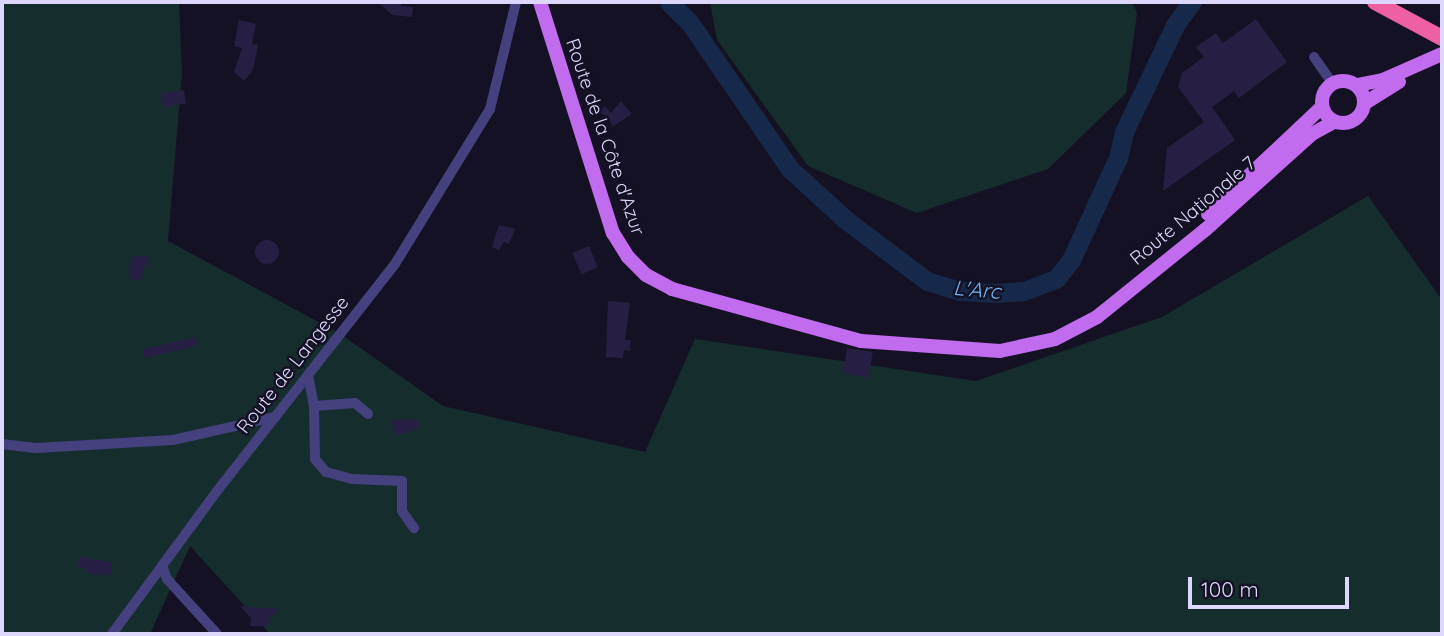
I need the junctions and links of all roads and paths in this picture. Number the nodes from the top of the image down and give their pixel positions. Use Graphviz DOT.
graph roads {
  1 [pos="516,2"];
  2 [pos="540,2"];
  3 [pos="1376,2"];
  4 [pos="1436,34"];
  5 [pos="1442,54"];
  6 [pos="1314,57"];
  7 [pos="1442,65"];
  8 [pos="1332,83"];
  9 [pos="1356,85"];
  10 [pos="1365,103"];
  11 [pos="1322,107"];
  12 [pos="1334,122"];
  13 [pos="1076,329"];
  14 [pos="1055,339"];
  15 [pos="308,375"];
  16 [pos="314,406"];
  17 [pos="368,414"];
  18 [pos="275,417"];
  19 [pos="2,444"];
  20 [pos="414,528"];
  21 [pos="162,566"];
  22 [pos="112,634"];
  23 [pos="217,634"];
  1 -- 15 [label="street, Route de Langesse"];
  2 -- 14 [label="main road, Route de la Côte d'Azur"];
  3 -- 4 [label="highway"];
  5 -- 9 [label="main road"];
  6 -- 8 [label="street"];
  7 -- 10 [label="main road"];
  8 -- 9 [label="main road"];
  8 -- 11 [label="main road"];
  9 -- 10 [label="main road"];
  10 -- 12 [label="main road"];
  11 -- 12 [label="main road"];
  11 -- 13 [label="main road, Route Nationale 7"];
  12 -- 13 [label="main road, Route Nationale 7"];
  13 -- 14 [label="main road, Route Nationale 7"];
  15 -- 16 [label="street"];
  15 -- 18 [label="street, Route de Langesse"];
  16 -- 17 [label="street"];
  16 -- 20 [label="street"];
  18 -- 19 [label="street"];
  18 -- 21 [label="street, Route de Langesse"];
  21 -- 22 [label="street, Route de Langesse"];
  21 -- 23 [label="street"];
}
